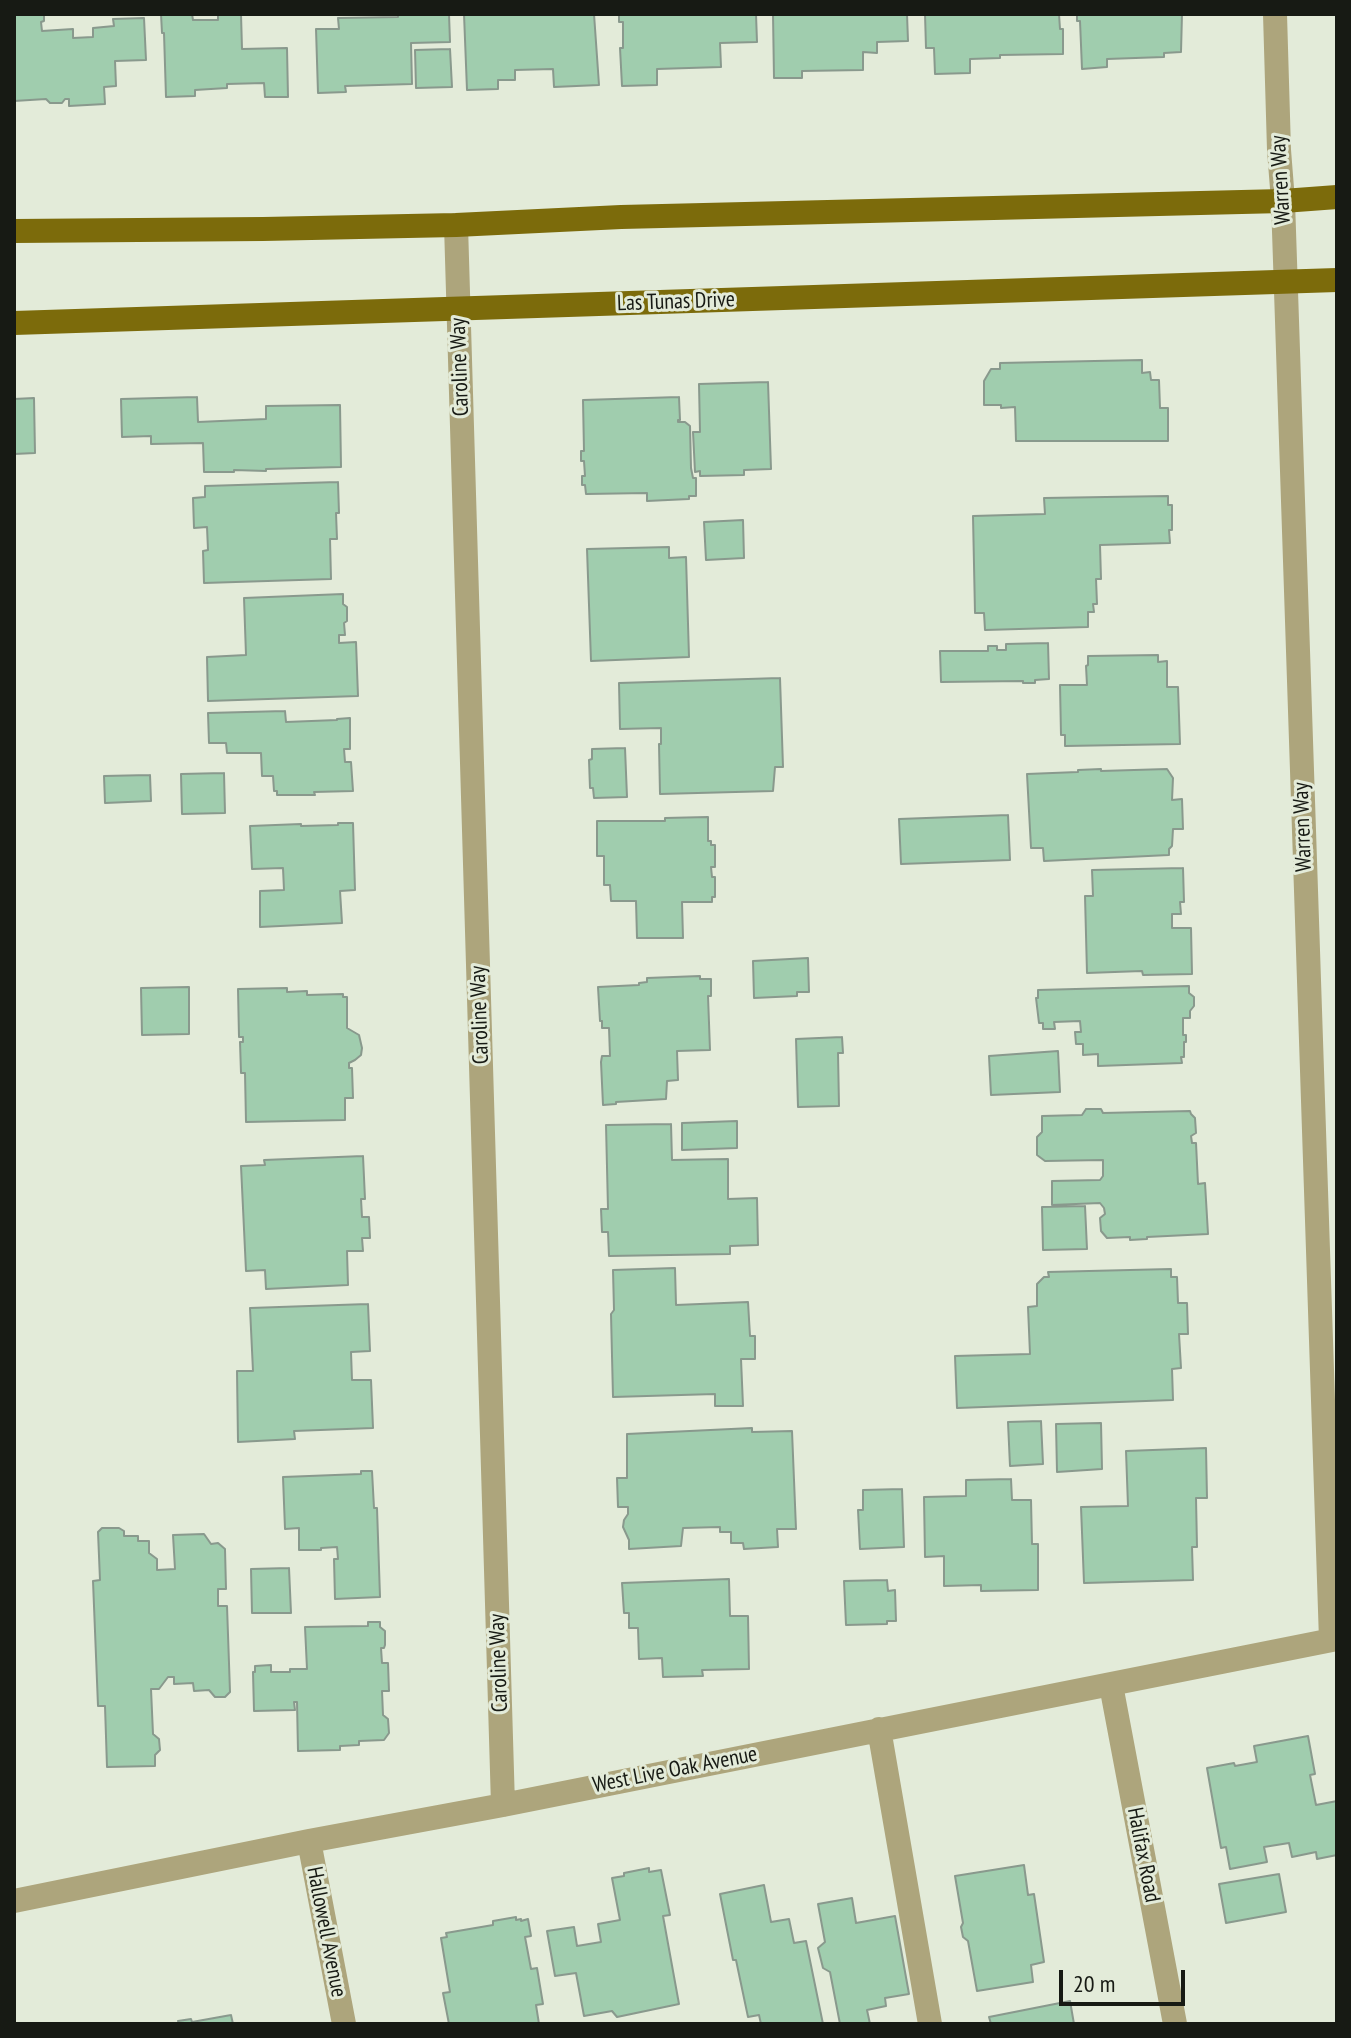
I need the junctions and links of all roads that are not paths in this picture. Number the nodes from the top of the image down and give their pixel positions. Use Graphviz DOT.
graph roads {
  1 [pos="1275,14"];
  2 [pos="1337,197"];
  3 [pos="1283,201"];
  4 [pos="456,225"];
  5 [pos="14,231"];
  6 [pos="1337,280"];
  7 [pos="1286,281"];
  8 [pos="458,310"];
  9 [pos="14,323"];
  10 [pos="1334,1640"];
  11 [pos="1111,1685"];
  12 [pos="879,1729"];
  13 [pos="503,1805"];
  14 [pos="309,1841"];
  15 [pos="14,1901"];
  16 [pos="344,2024"];
  17 [pos="930,2024"];
  18 [pos="1175,2024"];
  1 -- 3 [label="street, Warren Way"];
  2 -- 3 [label="main road"];
  3 -- 4 [label="main road"];
  3 -- 7 [label="street, Warren Way"];
  4 -- 5 [label="main road"];
  4 -- 8 [label="street, Caroline Way"];
  6 -- 7 [label="main road, Las Tunas Drive"];
  7 -- 8 [label="main road, Las Tunas Drive"];
  7 -- 10 [label="street, Warren Way"];
  8 -- 9 [label="main road, Las Tunas Drive"];
  8 -- 13 [label="street, Caroline Way"];
  10 -- 11 [label="street, West Live Oak Avenue"];
  11 -- 12 [label="street, West Live Oak Avenue"];
  11 -- 18 [label="street, Halifax Road"];
  12 -- 13 [label="street, West Live Oak Avenue"];
  12 -- 17 [label="street"];
  13 -- 14 [label="street, West Live Oak Avenue"];
  14 -- 15 [label="street, West Live Oak Avenue"];
  14 -- 16 [label="street, Hallowell Avenue"];
}
